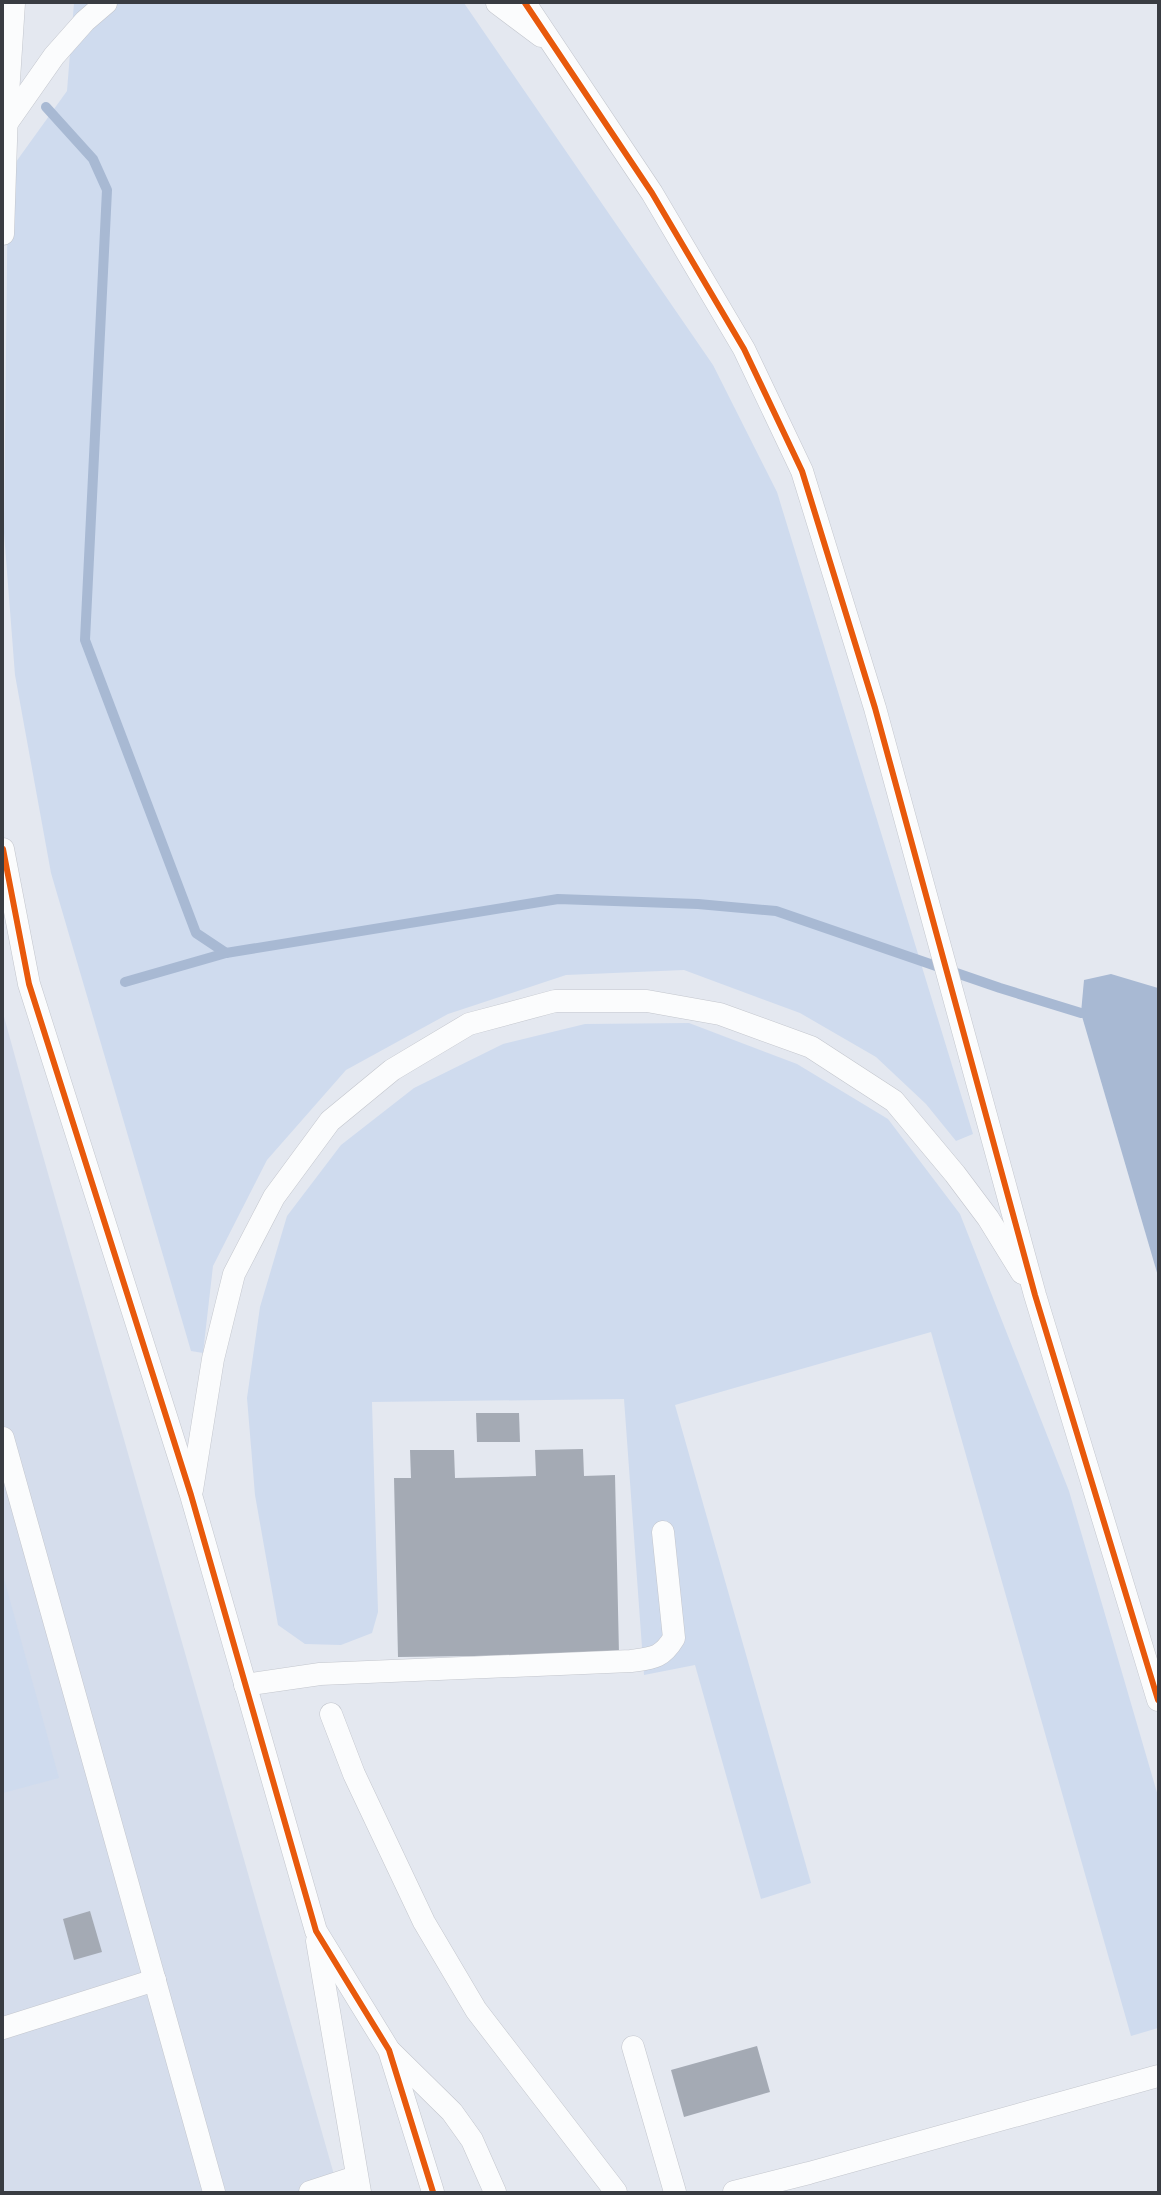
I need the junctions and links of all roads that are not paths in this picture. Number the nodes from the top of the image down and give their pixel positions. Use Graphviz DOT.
graph roads {
  1 [pos="14,3"];
  2 [pos="106,3"];
  3 [pos="497,3"];
  4 [pos="525,3"];
  5 [pos="553,45"];
  6 [pos="7,123"];
  7 [pos="3,234"];
  8 [pos="3,857"];
  9 [pos="1035,1295"];
  10 [pos="3,1438"];
  11 [pos="191,1495"];
  12 [pos="663,1532"];
  13 [pos="245,1685"];
  14 [pos="1158,1700"];
  15 [pos="331,1714"];
  16 [pos="316,1931"];
  17 [pos="155,1980"];
  18 [pos="3,2028"];
  19 [pos="633,2047"];
  20 [pos="389,2050"];
  21 [pos="1158,2076"];
  22 [pos="358,2185"];
  23 [pos="214,2192"];
  24 [pos="310,2192"];
  25 [pos="433,2192"];
  26 [pos="495,2192"];
  27 [pos="616,2192"];
  28 [pos="675,2192"];
  29 [pos="734,2192"];
  1 -- 6 [label="street"];
  2 -- 6 [label="street"];
  3 -- 5 [label="street"];
  4 -- 5 [label="street"];
  5 -- 9 [label="street"];
  6 -- 7 [label="street"];
  8 -- 11 [label="street"];
  9 -- 11 [label="street"];
  9 -- 14 [label="street"];
  10 -- 17 [label="street"];
  11 -- 13 [label="street"];
  12 -- 13 [label="street"];
  13 -- 16 [label="street"];
  15 -- 27 [label="street"];
  16 -- 20 [label="street"];
  16 -- 22 [label="street"];
  17 -- 18 [label="street"];
  17 -- 23 [label="street"];
  19 -- 28 [label="street"];
  20 -- 25 [label="street"];
  20 -- 26 [label="street"];
  21 -- 29 [label="street"];
  22 -- 24 [label="street"];
}
